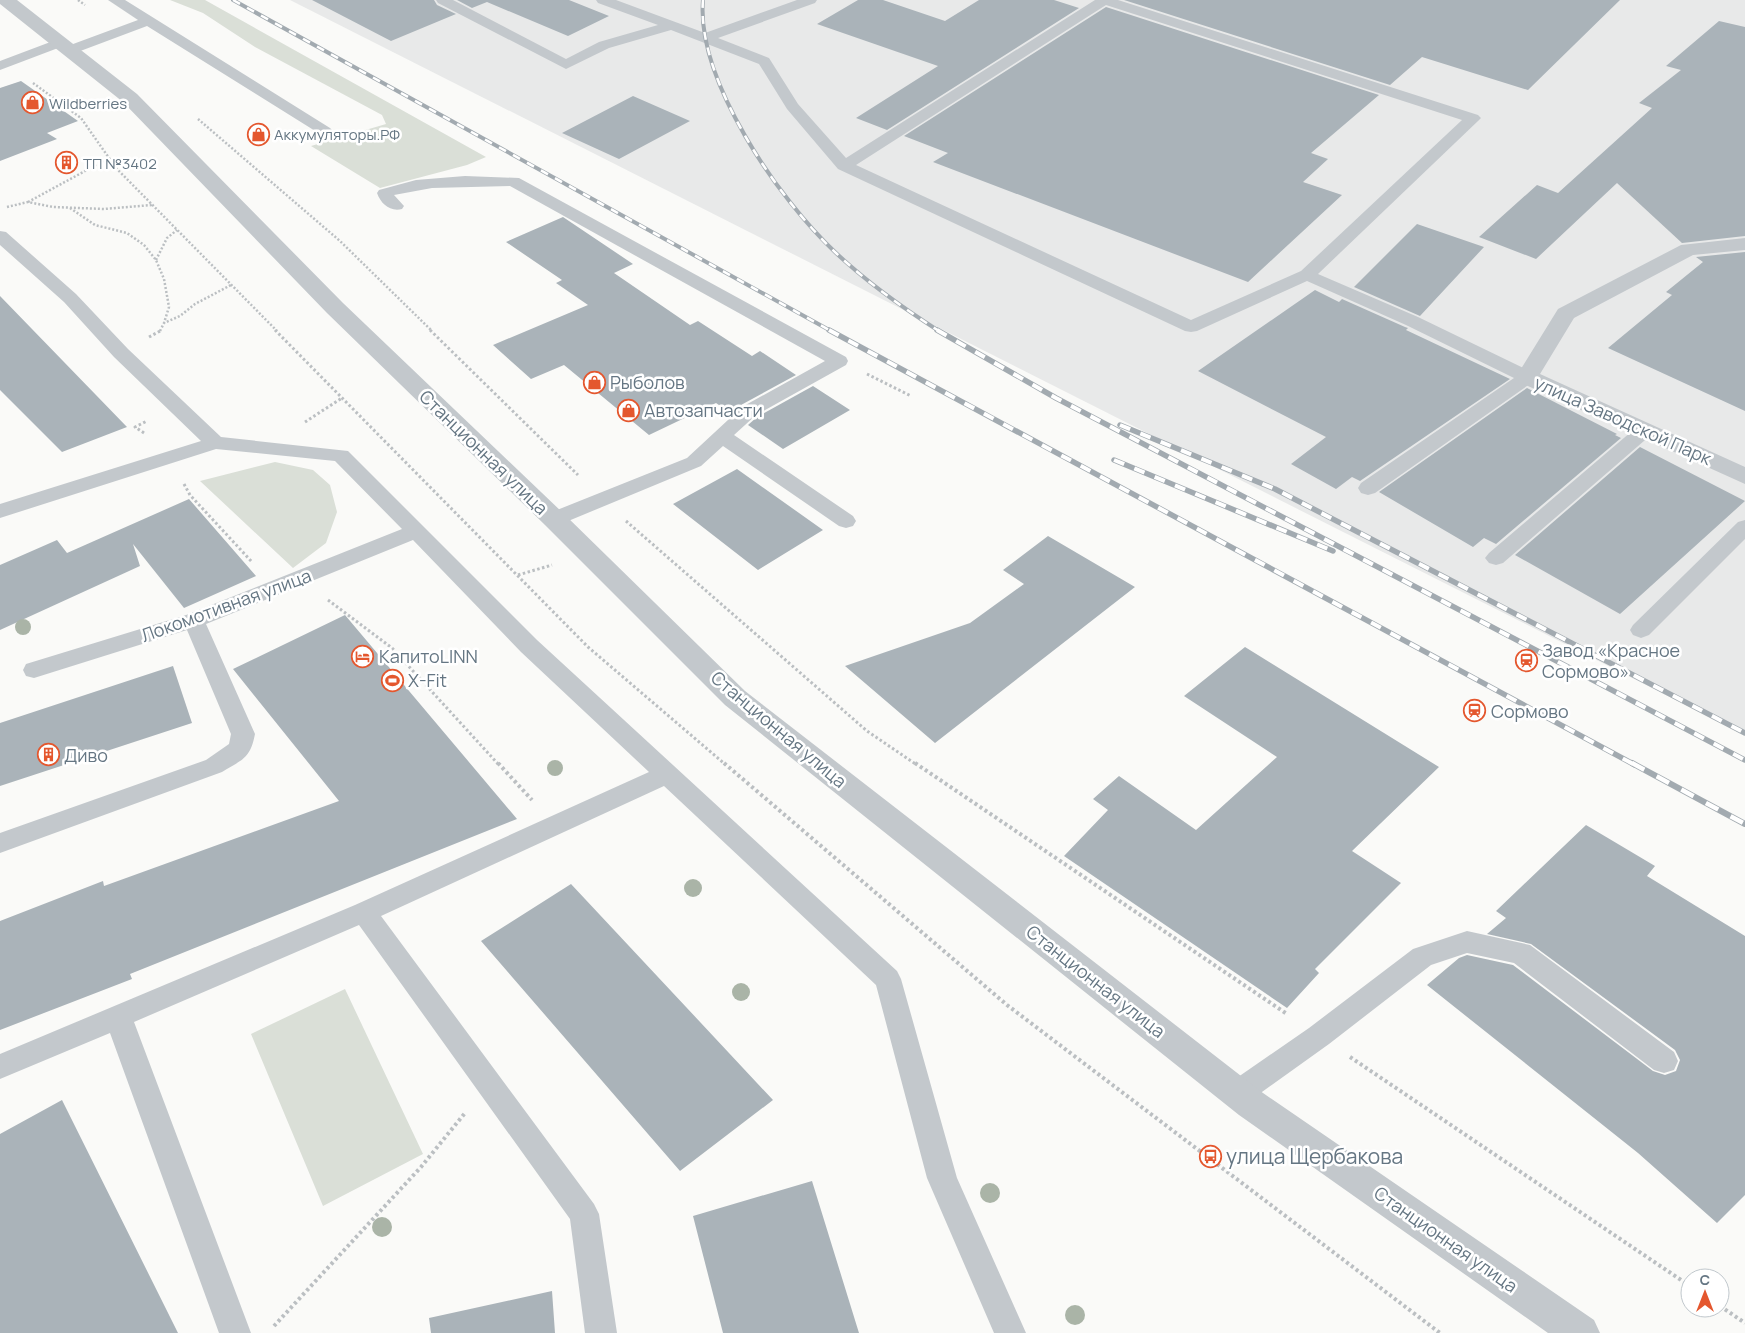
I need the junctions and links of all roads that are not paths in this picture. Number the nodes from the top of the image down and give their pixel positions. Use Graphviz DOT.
graph roads {
  1 [pos="6,0"];
  2 [pos="115,0"];
  3 [pos="443,0"];
  4 [pos="602,0"];
  5 [pos="810,0"];
  6 [pos="1103,0"];
  7 [pos="149,21"];
  8 [pos="672,26"];
  9 [pos="705,38"];
  10 [pos="65,46"];
  11 [pos="0,66"];
  12 [pos="325,131"];
  13 [pos="844,166"];
  14 [pos="396,206"];
  15 [pos="0,236"];
  16 [pos="1745,244"];
  17 [pos="1307,275"];
  18 [pos="1527,377"];
  19 [pos="1645,430"];
  20 [pos="722,436"];
  21 [pos="215,443"];
  22 [pos="1745,476"];
  23 [pos="1368,488"];
  24 [pos="0,511"];
  25 [pos="554,519"];
  26 [pos="846,521"];
  27 [pos="1745,527"];
  28 [pos="416,531"];
  29 [pos="1496,558"];
  30 [pos="194,620"];
  31 [pos="1641,630"];
  32 [pos="34,670"];
  33 [pos="667,774"];
  34 [pos="0,843"];
  35 [pos="364,912"];
  36 [pos="118,1016"];
  37 [pos="1664,1061"];
  38 [pos="0,1067"];
  39 [pos="1238,1093"];
  40 [pos="235,1333"];
  41 [pos="601,1333"];
  42 [pos="1010,1333"];
  43 [pos="1580,1333"];
  1 -- 10 [label="street, Станционная улица"];
  2 -- 7 [label="lane"];
  3 -- 8 [label="lane"];
  4 -- 8 [label="lane"];
  5 -- 9 [label="lane"];
  6 -- 13 [label="lane"];
  6 -- 17 [label="lane"];
  7 -- 10 [label="lane"];
  7 -- 12 [label="lane"];
  8 -- 9 [label="lane"];
  9 -- 13 [label="lane"];
  10 -- 11 [label="lane"];
  10 -- 25 [label="street, Станционная улица"];
  13 -- 17 [label="lane"];
  14 -- 20 [label="lane"];
  15 -- 21 [label="lane"];
  16 -- 18 [label="street, улица Заводской Парк"];
  17 -- 18 [label="lane"];
  18 -- 19 [label="street, улица Заводской Парк"];
  18 -- 23 [label="lane"];
  19 -- 22 [label="street, улица Заводской Парк"];
  19 -- 29 [label="lane"];
  20 -- 25 [label="lane"];
  20 -- 26 [label="lane"];
  21 -- 24 [label="lane"];
  21 -- 28 [label="lane"];
  25 -- 39 [label="street, Станционная улица"];
  27 -- 31 [label="lane"];
  28 -- 30 [label="lane, Локомотивная улица"];
  28 -- 33 [label="lane"];
  30 -- 32 [label="lane, Локомотивная улица"];
  30 -- 34 [label="lane"];
  33 -- 35 [label="lane"];
  33 -- 42 [label="lane"];
  35 -- 36 [label="lane"];
  35 -- 41 [label="lane"];
  36 -- 38 [label="lane"];
  36 -- 40 [label="lane"];
  37 -- 39 [label="lane"];
  39 -- 43 [label="street, Станционная улица"];
}
